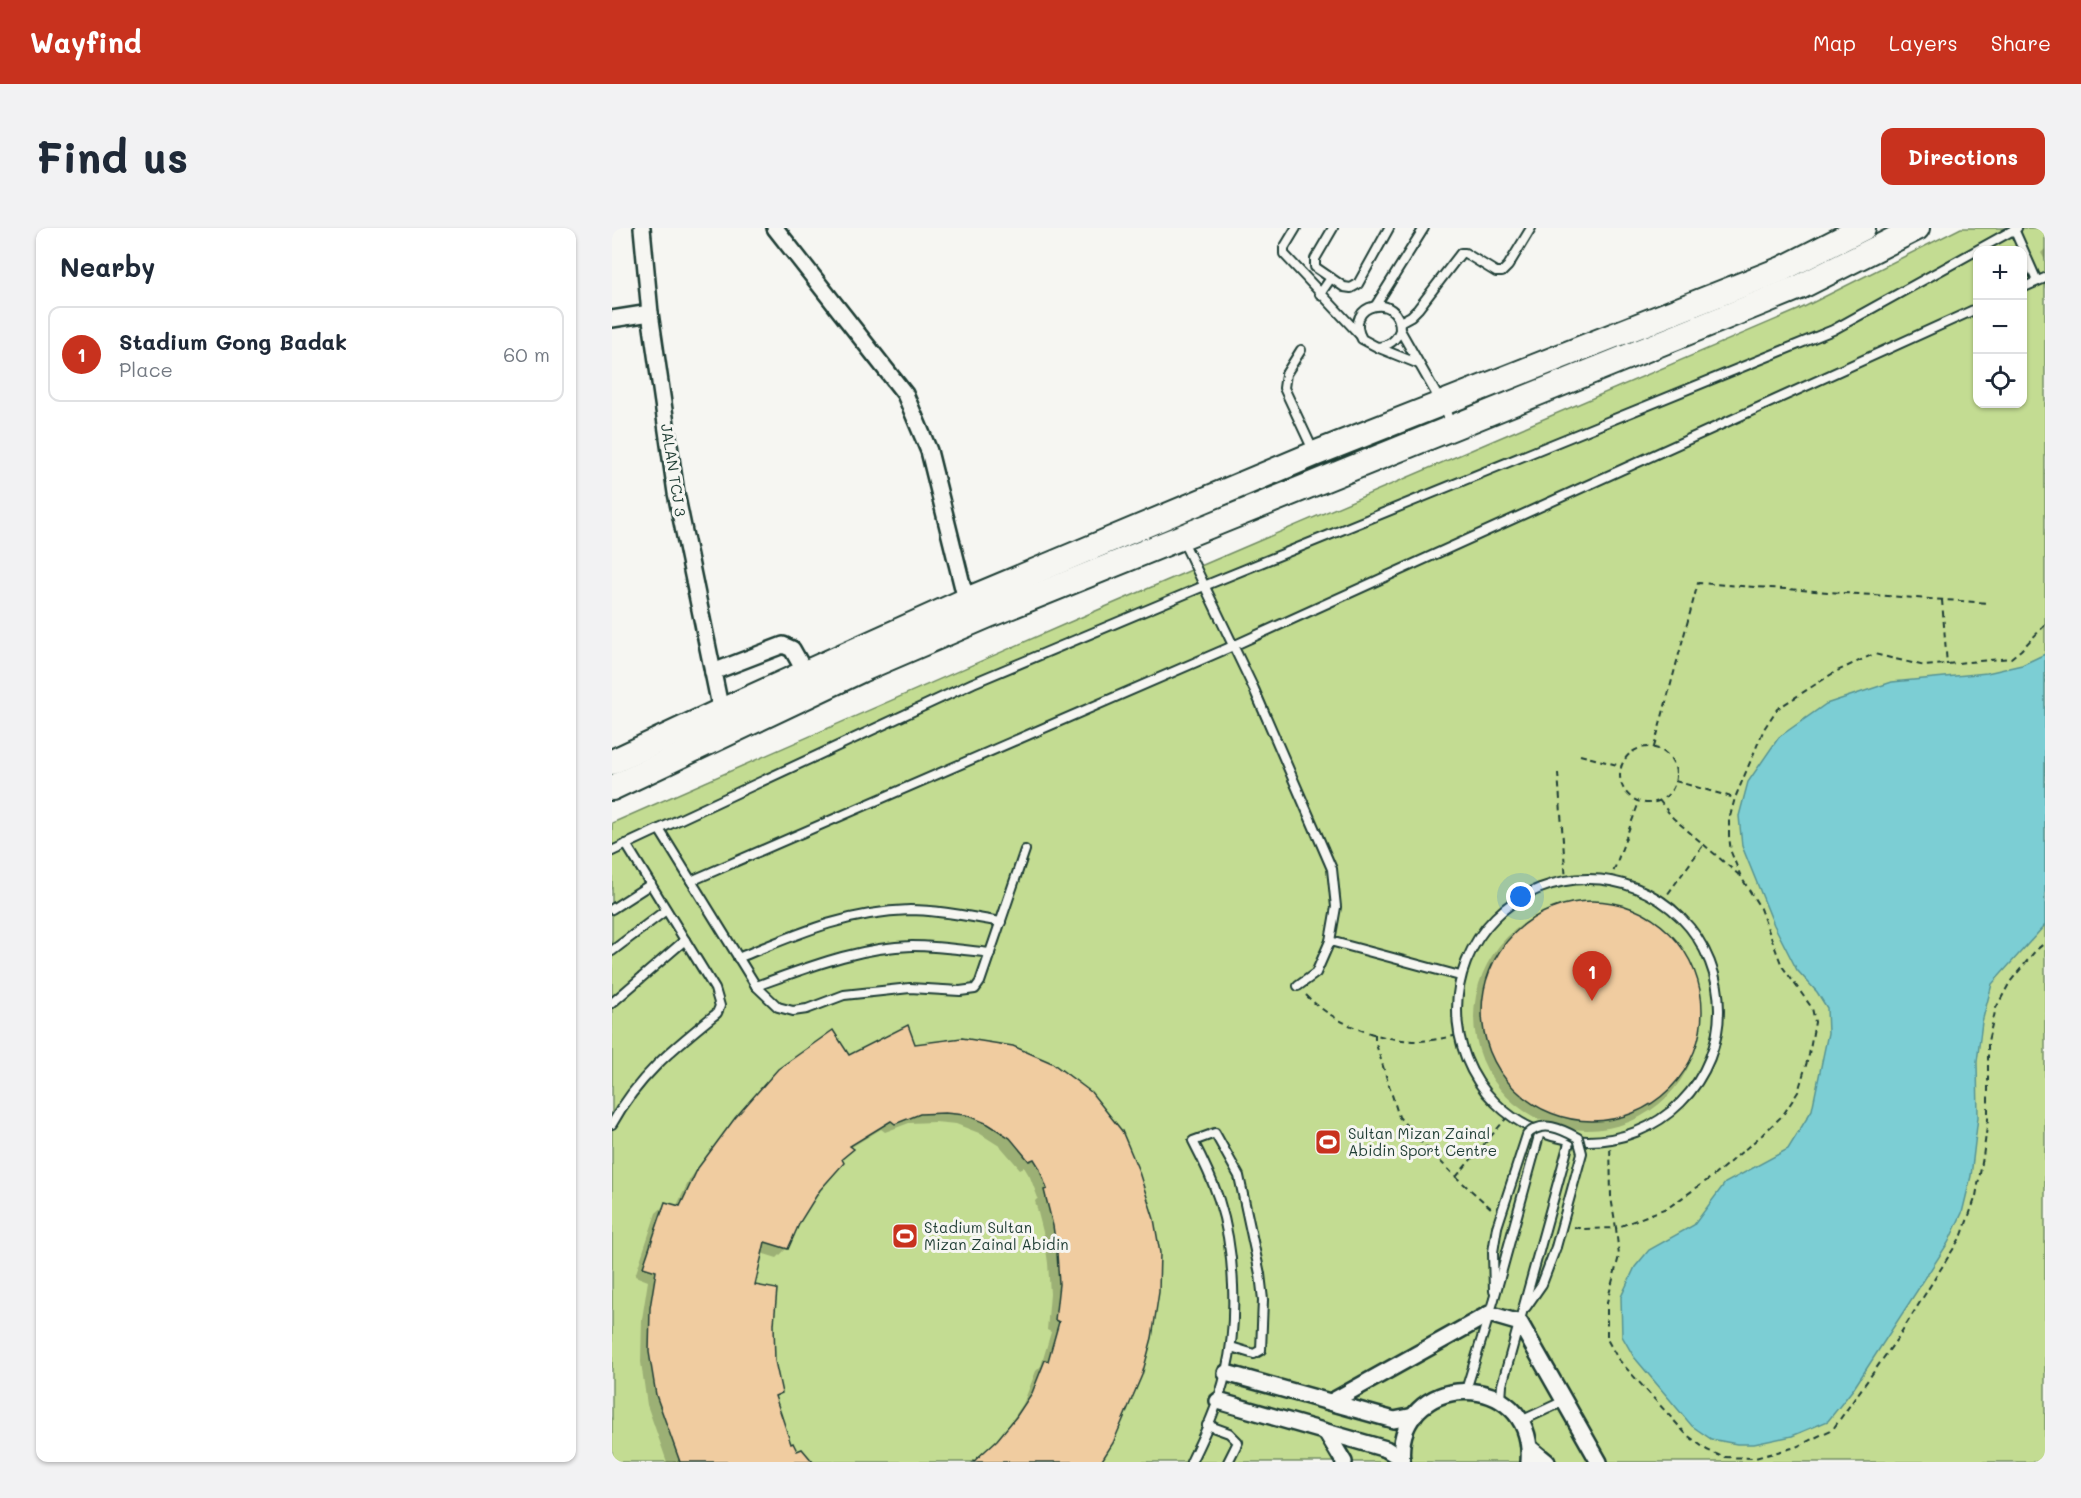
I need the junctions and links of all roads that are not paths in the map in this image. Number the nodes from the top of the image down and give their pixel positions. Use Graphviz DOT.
graph roads {
  1 [pos="642,228"];
  2 [pos="776,228"];
  3 [pos="1296,228"];
  4 [pos="1333,228"];
  5 [pos="1389,228"];
  6 [pos="1424,228"];
  7 [pos="1863,228"];
  8 [pos="1917,228"];
  9 [pos="1529,229"];
  10 [pos="2015,229"];
  11 [pos="1834,234"];
  12 [pos="1330,278"];
  13 [pos="2041,280"];
  14 [pos="2027,286"];
  15 [pos="1320,294"];
  16 [pos="1376,305"];
  17 [pos="1973,310"];
  18 [pos="650,313"];
  19 [pos="612,319"];
  20 [pos="1400,326"];
  21 [pos="1359,334"];
  22 [pos="1377,347"];
  23 [pos="1301,350"];
  24 [pos="1419,364"];
  25 [pos="1442,404"];
  26 [pos="1452,426"];
  27 [pos="1314,454"];
  28 [pos="1176,524"];
  29 [pos="1204,586"];
  30 [pos="966,600"];
  31 [pos="1233,646"];
  32 [pos="713,672"];
  33 [pos="805,672"];
  34 [pos="721,711"];
  35 [pos="612,762"];
  36 [pos="612,788"];
  37 [pos="659,829"];
  38 [pos="626,844"];
  39 [pos="1025,850"];
  40 [pos="612,851"];
  41 [pos="691,881"];
  42 [pos="651,884"];
  43 [pos="612,909"];
  44 [pos="666,910"];
  45 [pos="1001,922"];
  46 [pos="685,940"];
  47 [pos="1330,941"];
  48 [pos="612,951"];
  49 [pos="990,953"];
  50 [pos="738,958"];
  51 [pos="1460,976"];
  52 [pos="756,986"];
  53 [pos="1298,986"];
  54 [pos="612,1003"];
  55 [pos="612,1124"];
  56 [pos="1540,1132"];
  57 [pos="1569,1139"];
  58 [pos="1494,1299"];
  59 [pos="1489,1314"];
  60 [pos="1522,1316"];
  61 [pos="1231,1347"];
  62 [pos="1226,1373"];
  63 [pos="1466,1390"];
  64 [pos="1501,1400"];
  65 [pos="1218,1401"];
  66 [pos="1564,1401"];
  67 [pos="1331,1402"];
  68 [pos="1414,1416"];
  69 [pos="1521,1421"];
  70 [pos="1208,1425"];
  71 [pos="1326,1432"];
  72 [pos="1530,1455"];
  73 [pos="1402,1461"];
  74 [pos="1191,1462"];
  75 [pos="1228,1462"];
  76 [pos="1344,1462"];
  77 [pos="1547,1462"];
  78 [pos="1599,1462"];
  1 -- 18 [label="street, JALAN TCJ 3"];
  2 -- 30 [label="street"];
  3 -- 15 [label="lane"];
  4 -- 12 [label="lane"];
  5 -- 12 [label="lane"];
  6 -- 16 [label="lane"];
  7 -- 11 [label="main road"];
  8 -- 26 [label="main road"];
  9 -- 20 [label="lane"];
  10 -- 13 [label="lane"];
  10 -- 29 [label="lane"];
  11 -- 25 [label="main road"];
  12 -- 15 [label="lane"];
  13 -- 14 [label="lane"];
  15 -- 21 [label="lane"];
  16 -- 20 [label="lane"];
  16 -- 21 [label="lane"];
  17 -- 31 [label="lane"];
  18 -- 19 [label="street"];
  18 -- 32 [label="street, JALAN TCJ 3"];
  20 -- 22 [label="lane"];
  20 -- 24 [label="lane"];
  21 -- 22 [label="lane"];
  22 -- 24 [label="lane"];
  23 -- 27 [label="lane"];
  24 -- 25 [label="lane"];
  25 -- 26 [label="lane"];
  25 -- 27 [label="main road"];
  26 -- 28 [label="main road"];
  27 -- 28 [label="main road"];
  28 -- 29 [label="lane"];
  28 -- 30 [label="main road"];
  28 -- 36 [label="main road"];
  29 -- 31 [label="lane"];
  29 -- 37 [label="lane"];
  30 -- 33 [label="main road"];
  31 -- 41 [label="lane"];
  31 -- 47 [label="lane"];
  32 -- 33 [label="street"];
  32 -- 34 [label="street, JALAN TCJ 3"];
  33 -- 34 [label="main road"];
  34 -- 35 [label="main road"];
  37 -- 38 [label="lane"];
  37 -- 41 [label="lane"];
  38 -- 40 [label="lane"];
  38 -- 42 [label="lane"];
  39 -- 45 [label="lane"];
  41 -- 50 [label="lane"];
  42 -- 43 [label="lane"];
  42 -- 44 [label="lane"];
  44 -- 46 [label="lane"];
  44 -- 48 [label="lane"];
  45 -- 49 [label="lane"];
  45 -- 50 [label="lane"];
  46 -- 54 [label="lane"];
  46 -- 55 [label="lane"];
  47 -- 51 [label="lane"];
  47 -- 53 [label="lane"];
  49 -- 52 [label="lane"];
  49 -- 52 [label="lane"];
  50 -- 52 [label="lane"];
  51 -- 56 [label="lane"];
  51 -- 57 [label="lane"];
  56 -- 57 [label="lane"];
  56 -- 58 [label="lane"];
  57 -- 60 [label="lane"];
  58 -- 59 [label="lane"];
  58 -- 60 [label="lane, bridge"];
  59 -- 60 [label="street"];
  59 -- 63 [label="lane"];
  59 -- 67 [label="street"];
  60 -- 64 [label="lane"];
  60 -- 66 [label="street"];
  61 -- 61 [label="lane"];
  61 -- 62 [label="lane"];
  62 -- 65 [label="lane"];
  62 -- 67 [label="street"];
  63 -- 64 [label="street"];
  63 -- 68 [label="street"];
  64 -- 69 [label="street"];
  65 -- 70 [label="lane"];
  65 -- 71 [label="street"];
  66 -- 69 [label="lane"];
  66 -- 78 [label="street"];
  67 -- 68 [label="street"];
  68 -- 73 [label="street"];
  69 -- 72 [label="street"];
  70 -- 74 [label="lane"];
  70 -- 75 [label="lane"];
  71 -- 73 [label="street"];
  71 -- 76 [label="street"];
  72 -- 77 [label="street"];
}
